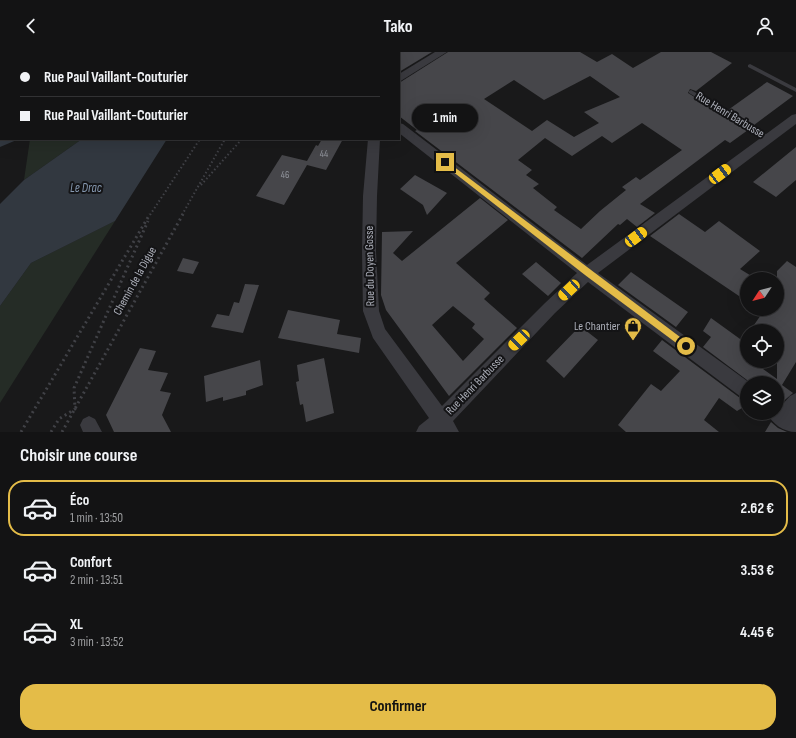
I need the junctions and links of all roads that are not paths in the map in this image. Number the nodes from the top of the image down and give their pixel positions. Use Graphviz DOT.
graph roads {
  1 [pos="442,52"];
  2 [pos="750,66"];
  3 [pos="400,78"];
  4 [pos="796,90"];
  5 [pos="691,92"];
  6 [pos="795,121"];
  7 [pos="400,127"];
  8 [pos="769,138"];
  9 [pos="374,140"];
  10 [pos="588,272"];
  11 [pos="740,387"];
  12 [pos="796,402"];
  13 [pos="785,420"];
  14 [pos="445,426"];
  15 [pos="425,432"];
  1 -- 3 [label="street"];
  2 -- 4 [label="lane"];
  5 -- 8 [label="lane, Rue Henri Barbusse"];
  6 -- 8 [label="street, Rue Henri Barbusse"];
  7 -- 10 [label="street"];
  8 -- 10 [label="street, Rue Henri Barbusse"];
  9 -- 14 [label="street, Rue du Doyen Gosse"];
  10 -- 11 [label="street"];
  10 -- 14 [label="street, Rue Henri Barbusse"];
  12 -- 13 [label="street"];
  14 -- 15 [label="street, Rue Henri Barbusse"];
}
